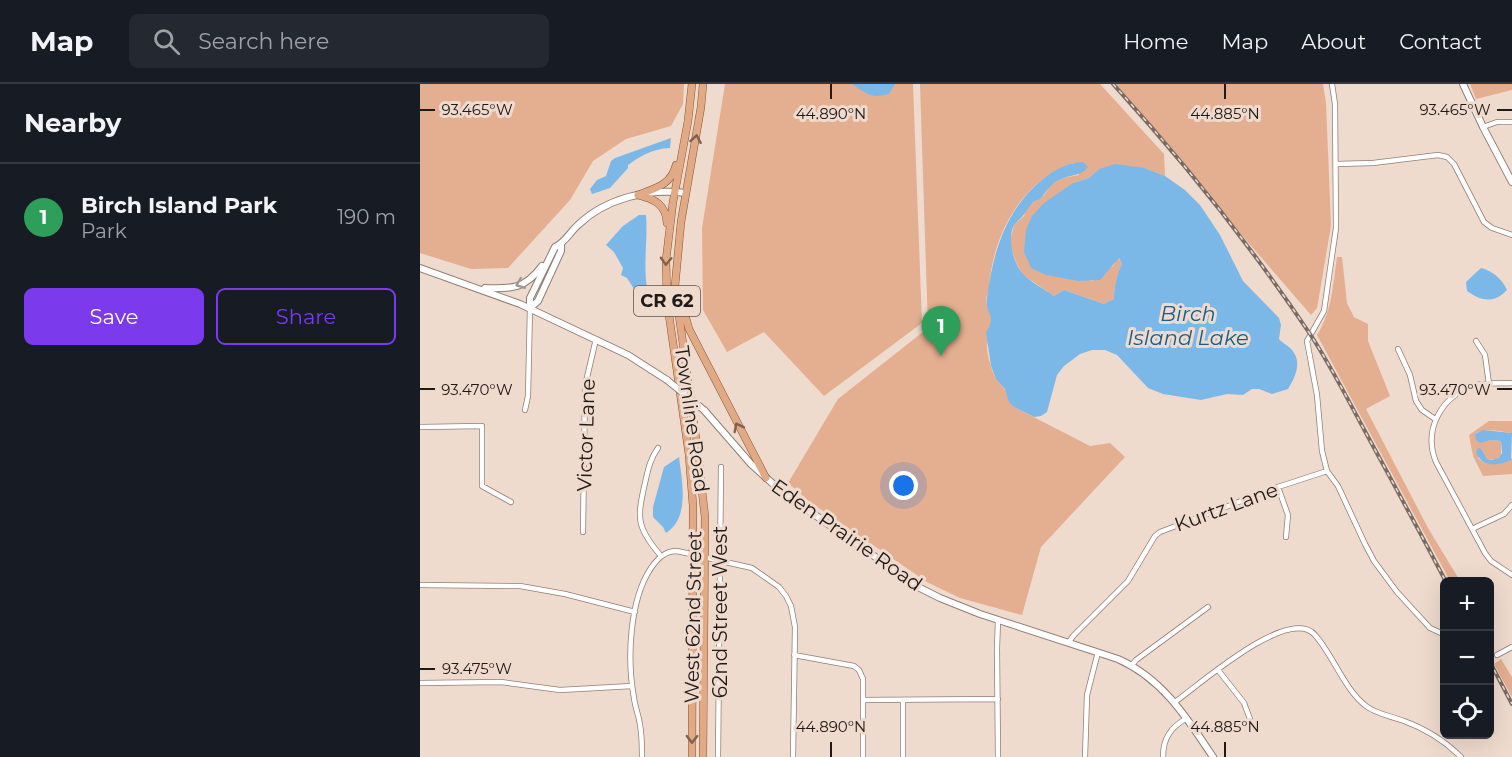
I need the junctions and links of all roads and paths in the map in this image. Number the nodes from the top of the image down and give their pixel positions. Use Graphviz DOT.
graph roads {
  1 [pos="692,84"];
  2 [pos="703,84"];
  3 [pos="1332,84"];
  4 [pos="1463,84"];
  5 [pos="690,108"];
  6 [pos="1512,122"];
  7 [pos="1483,127"];
  8 [pos="1336,164"];
  9 [pos="1512,182"];
  10 [pos="675,192"];
  11 [pos="686,193"];
  12 [pos="638,195"];
  13 [pos="1512,235"];
  14 [pos="667,240"];
  15 [pos="561,245"];
  16 [pos="550,256"];
  17 [pos="676,267"];
  18 [pos="420,268"];
  19 [pos="480,288"];
  20 [pos="530,308"];
  21 [pos="596,339"];
  22 [pos="1476,340"];
  23 [pos="1398,349"];
  24 [pos="1512,383"];
  25 [pos="1489,384"];
  26 [pos="525,410"];
  27 [pos="1435,419"];
  28 [pos="420,427"];
  29 [pos="658,448"];
  30 [pos="721,467"];
  31 [pos="1327,471"];
  32 [pos="766,478"];
  33 [pos="1278,487"];
  34 [pos="511,502"];
  35 [pos="1512,505"];
  36 [pos="1472,529"];
  37 [pos="583,532"];
  38 [pos="1286,537"];
  39 [pos="694,555"];
  40 [pos="661,556"];
  41 [pos="705,558"];
  42 [pos="720,562"];
  43 [pos="1512,575"];
  44 [pos="420,585"];
  45 [pos="1208,607"];
  46 [pos="635,612"];
  47 [pos="999,620"];
  48 [pos="1440,633"];
  49 [pos="1069,642"];
  50 [pos="1512,647"];
  51 [pos="1098,652"];
  52 [pos="794,655"];
  53 [pos="1497,655"];
  54 [pos="1132,665"];
  55 [pos="1218,670"];
  56 [pos="420,683"];
  57 [pos="632,686"];
  58 [pos="998,699"];
  59 [pos="863,700"];
  60 [pos="903,700"];
  61 [pos="1175,702"];
  62 [pos="1187,718"];
  63 [pos="1250,720"];
  64 [pos="642,757"];
  65 [pos="692,757"];
  66 [pos="703,757"];
  67 [pos="718,757"];
  68 [pos="793,757"];
  69 [pos="863,757"];
  70 [pos="903,757"];
  71 [pos="998,757"];
  72 [pos="1085,757"];
  73 [pos="1162,757"];
  74 [pos="1213,757"];
  75 [pos="1461,757"];
  1 -- 5 [label="main road, CR 62"];
  11 -- 2 [label="main road, Townline Road / CR 62, one-way"];
  3 -- 8 [label="street"];
  4 -- 7 [label="main road"];
  5 -- 10 [label="main road, West 62nd Street / CR 62"];
  5 -- 12 [label="main road"];
  6 -- 7 [label="street"];
  7 -- 9 [label="main road"];
  8 -- 13 [label="street"];
  8 -- 31 [label="street"];
  10 -- 11 [label="main road"];
  10 -- 12 [label="main road"];
  10 -- 14 [label="main road, West 62nd Street / CR 62"];
  11 -- 17 [label="main road, Townline Road / CR 62"];
  12 -- 14 [label="main road"];
  12 -- 15 [label="main road"];
  14 -- 39 [label="main road, West 62nd Street / CR 62, one-way"];
  15 -- 16 [label="main road"];
  15 -- 20 [label="main road"];
  16 -- 19 [label="main road, one-way"];
  16 -- 20 [label="main road"];
  32 -- 17 [label="main road, one-way"];
  17 -- 41 [label="main road, Townline Road / CR 62"];
  18 -- 19 [label="main road, Eden Prairie Road"];
  19 -- 20 [label="main road, Eden Prairie Road"];
  20 -- 21 [label="main road, Eden Prairie Road"];
  20 -- 26 [label="street"];
  21 -- 32 [label="main road, Eden Prairie Road, bridge"];
  21 -- 37 [label="street, Victor Lane"];
  22 -- 25 [label="street"];
  23 -- 27 [label="street"];
  24 -- 25 [label="street"];
  25 -- 27 [label="street"];
  27 -- 36 [label="street"];
  28 -- 34 [label="street"];
  29 -- 40 [label="street"];
  30 -- 42 [label="street, 62nd Street West"];
  31 -- 33 [label="street, Kurtz Lane"];
  31 -- 48 [label="street"];
  32 -- 47 [label="main road, Eden Prairie Road"];
  33 -- 38 [label="street"];
  33 -- 49 [label="street, Kurtz Lane"];
  35 -- 36 [label="street"];
  36 -- 43 [label="street"];
  39 -- 40 [label="street"];
  39 -- 41 [label="street"];
  39 -- 65 [label="main road, West 62nd Street / CR 62, one-way"];
  40 -- 46 [label="street"];
  41 -- 42 [label="street"];
  41 -- 66 [label="main road, Townline Road / CR 62"];
  42 -- 52 [label="street"];
  42 -- 67 [label="street, 62nd Street West"];
  44 -- 46 [label="street"];
  45 -- 54 [label="street"];
  46 -- 57 [label="street"];
  47 -- 49 [label="main road, Eden Prairie Road"];
  47 -- 58 [label="street"];
  49 -- 51 [label="main road, Eden Prairie Road"];
  50 -- 53 [label="street"];
  51 -- 54 [label="main road, Eden Prairie Road"];
  51 -- 72 [label="street"];
  52 -- 59 [label="street"];
  52 -- 68 [label="street"];
  54 -- 61 [label="main road, Eden Prairie Road"];
  55 -- 61 [label="street"];
  55 -- 63 [label="street"];
  55 -- 75 [label="street"];
  56 -- 57 [label="street"];
  57 -- 64 [label="street"];
  58 -- 60 [label="street"];
  58 -- 71 [label="street"];
  59 -- 60 [label="street"];
  59 -- 69 [label="street"];
  60 -- 70 [label="street"];
  61 -- 62 [label="main road, Eden Prairie Road"];
  62 -- 73 [label="street"];
  62 -- 74 [label="main road, Eden Prairie Road"];
}
